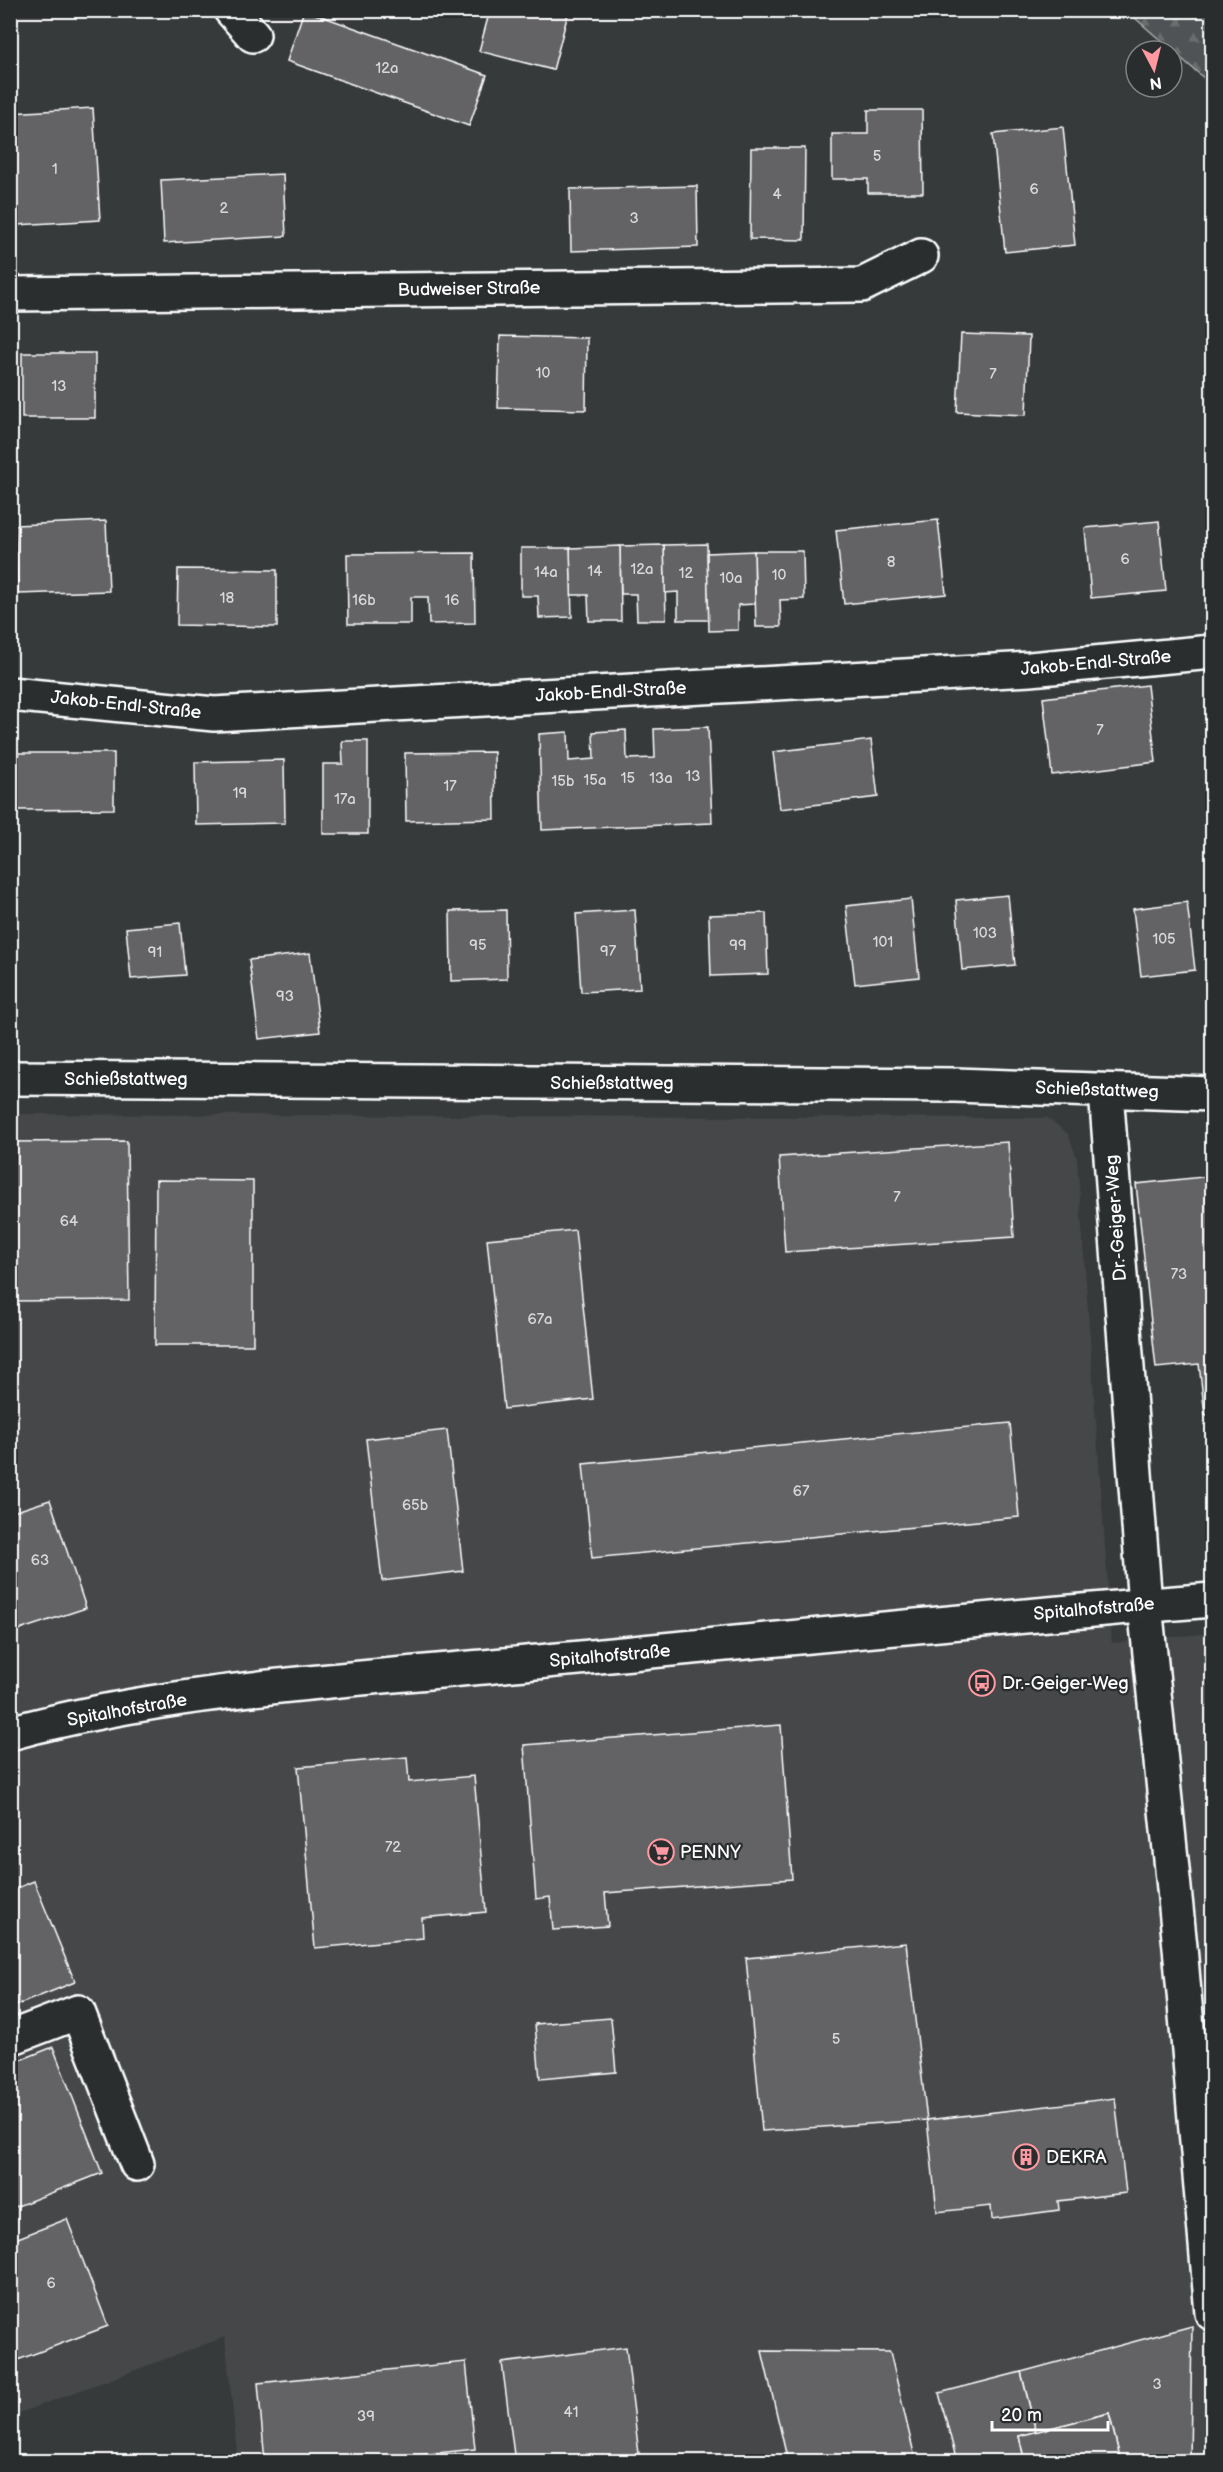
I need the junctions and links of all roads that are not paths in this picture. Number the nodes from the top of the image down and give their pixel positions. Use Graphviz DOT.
graph roads {
  1 [pos="231,10"];
  2 [pos="254,35"];
  3 [pos="921,256"];
  4 [pos="10,294"];
  5 [pos="1212,652"];
  6 [pos="10,694"];
  7 [pos="10,1078"];
  8 [pos="1106,1091"];
  9 [pos="1212,1094"];
  10 [pos="1212,1600"];
  11 [pos="1145,1605"];
  12 [pos="10,1733"];
  13 [pos="10,2038"];
  14 [pos="137,2164"];
  15 [pos="1212,2313"];
  1 -- 2 [label="street"];
  3 -- 4 [label="street, Budweiser Straße"];
  5 -- 6 [label="street, Jakob-Endl-Straße"];
  7 -- 8 [label="street, Schießstattweg"];
  8 -- 9 [label="street, Schießstattweg"];
  8 -- 11 [label="street, Dr.-Geiger-Weg"];
  10 -- 11 [label="street, Spitalhofstraße"];
  11 -- 12 [label="street, Spitalhofstraße"];
  11 -- 15 [label="street, Dr.-Geiger-Weg"];
  13 -- 14 [label="street"];
}
